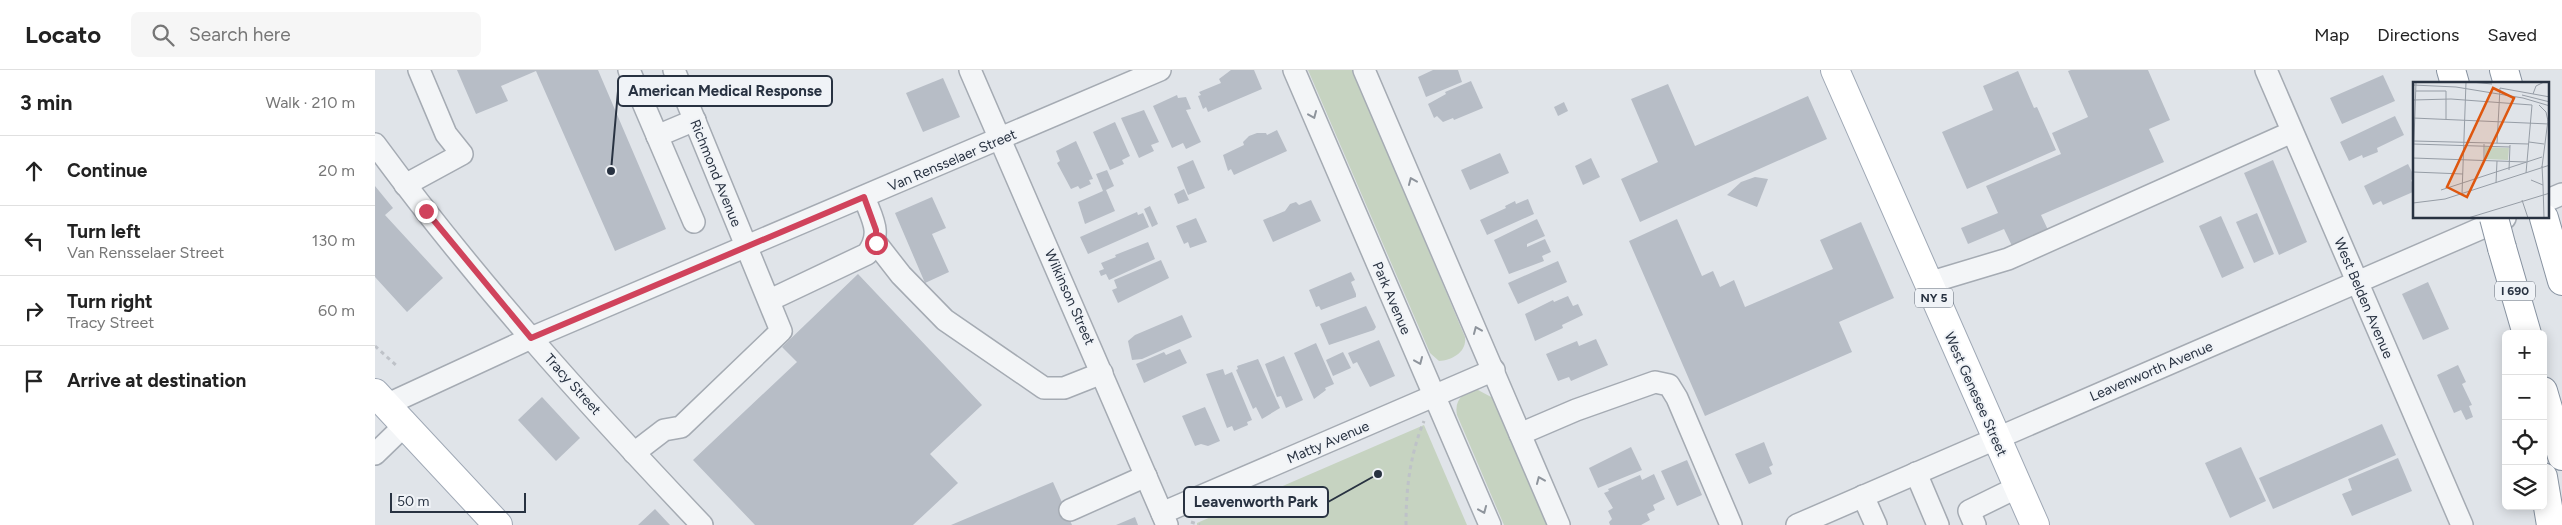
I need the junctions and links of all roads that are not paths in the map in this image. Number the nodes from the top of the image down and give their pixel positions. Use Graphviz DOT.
graph roads {
  1 [pos="419,70"];
  2 [pos="629,70"];
  3 [pos="674,70"];
  4 [pos="970,70"];
  5 [pos="1160,70"];
  6 [pos="1294,70"];
  7 [pos="1364,70"];
  8 [pos="1835,70"];
  9 [pos="2266,70"];
  10 [pos="695,120"];
  11 [pos="2293,132"];
  12 [pos="657,136"];
  13 [pos="1000,139"];
  14 [pos="375,144"];
  15 [pos="405,185"];
  16 [pos="2562,194"];
  17 [pos="864,197"];
  18 [pos="2549,200"];
  19 [pos="2494,219"];
  20 [pos="2503,219"];
  21 [pos="694,222"];
  22 [pos="2545,222"];
  23 [pos="876,243"];
  24 [pos="746,248"];
  25 [pos="2502,248"];
  26 [pos="2562,281"];
  27 [pos="2357,282"];
  28 [pos="1928,283"];
  29 [pos="770,300"];
  30 [pos="2517,330"];
  31 [pos="2526,330"];
  32 [pos="531,338"];
  33 [pos="1494,370"];
  34 [pos="1103,373"];
  35 [pos="1434,396"];
  36 [pos="381,399"];
  37 [pos="2547,405"];
  38 [pos="405,425"];
  39 [pos="1520,434"];
  40 [pos="1995,438"];
  41 [pos="634,453"];
  42 [pos="375,454"];
  43 [pos="2562,456"];
  44 [pos="1916,473"];
  45 [pos="1146,476"];
  46 [pos="2018,487"];
  47 [pos="1863,496"];
  48 [pos="2547,500"];
  49 [pos="1070,510"];
  50 [pos="1165,519"];
  51 [pos="1826,519"];
  52 [pos="486,521"];
  53 [pos="703,525"];
  54 [pos="1490,525"];
  55 [pos="1559,525"];
  56 [pos="1731,525"];
  57 [pos="1797,525"];
  58 [pos="1876,525"];
  59 [pos="1938,525"];
  60 [pos="1975,525"];
  61 [pos="2035,525"];
  62 [pos="2463,525"];
  63 [pos="2551,525"];
  1 -- 15 [label="street"];
  2 -- 12 [label="street"];
  3 -- 10 [label="street, Richmond Avenue"];
  4 -- 13 [label="street, Wilkinson Street"];
  5 -- 13 [label="street, Van Rensselaer Street"];
  6 -- 35 [label="street, Park Avenue, one-way"];
  33 -- 7 [label="street, one-way"];
  8 -- 28 [label="main road, West Genesee Street / NY 5"];
  9 -- 11 [label="street, West Belden Avenue"];
  10 -- 12 [label="street"];
  10 -- 24 [label="street, Richmond Avenue"];
  11 -- 27 [label="street, West Belden Avenue"];
  11 -- 28 [label="street"];
  12 -- 21 [label="street"];
  13 -- 17 [label="street, Van Rensselaer Street"];
  13 -- 34 [label="street, Wilkinson Street"];
  14 -- 15 [label="street, Tracy Street"];
  15 -- 32 [label="street, Tracy Street"];
  16 -- 18 [label="street"];
  17 -- 23 [label="street"];
  17 -- 24 [label="street, Van Rensselaer Street"];
  19 -- 25 [label="main road, I 690, bridge"];
  20 -- 27 [label="street, Leavenworth Avenue"];
  22 -- 26 [label="main road"];
  23 -- 29 [label="street"];
  23 -- 34 [label="street"];
  24 -- 29 [label="street, Richmond Avenue"];
  24 -- 32 [label="street, Van Rensselaer Street"];
  25 -- 30 [label="main road"];
  25 -- 31 [label="main road, I 690"];
  27 -- 40 [label="street, Leavenworth Avenue"];
  27 -- 62 [label="street, West Belden Avenue"];
  28 -- 40 [label="main road, West Genesee Street / NY 5"];
  29 -- 41 [label="street, Richmond Avenue"];
  32 -- 36 [label="street, Van Rensselaer Street"];
  32 -- 41 [label="street, Tracy Street"];
  33 -- 35 [label="street, Matty Avenue"];
  33 -- 39 [label="street"];
  34 -- 45 [label="street, Wilkinson Street"];
  35 -- 50 [label="street, Matty Avenue"];
  35 -- 54 [label="street, Park Avenue, one-way"];
  36 -- 38 [label="main road"];
  37 -- 43 [label="main road"];
  38 -- 42 [label="street"];
  38 -- 52 [label="main road"];
  55 -- 39 [label="street, one-way"];
  39 -- 56 [label="street"];
  40 -- 44 [label="street, Leavenworth Avenue"];
  40 -- 46 [label="main road, West Genesee Street / NY 5"];
  41 -- 53 [label="street, Tracy Street"];
  44 -- 47 [label="street, Leavenworth Avenue"];
  44 -- 59 [label="street"];
  45 -- 49 [label="street"];
  45 -- 50 [label="street, Wilkinson Street"];
  46 -- 60 [label="street"];
  46 -- 61 [label="main road, West Genesee Street / NY 5"];
  47 -- 51 [label="street, Leavenworth Avenue"];
  47 -- 58 [label="street"];
  48 -- 63 [label="main road"];
  51 -- 57 [label="street, Leavenworth Avenue"];
}
